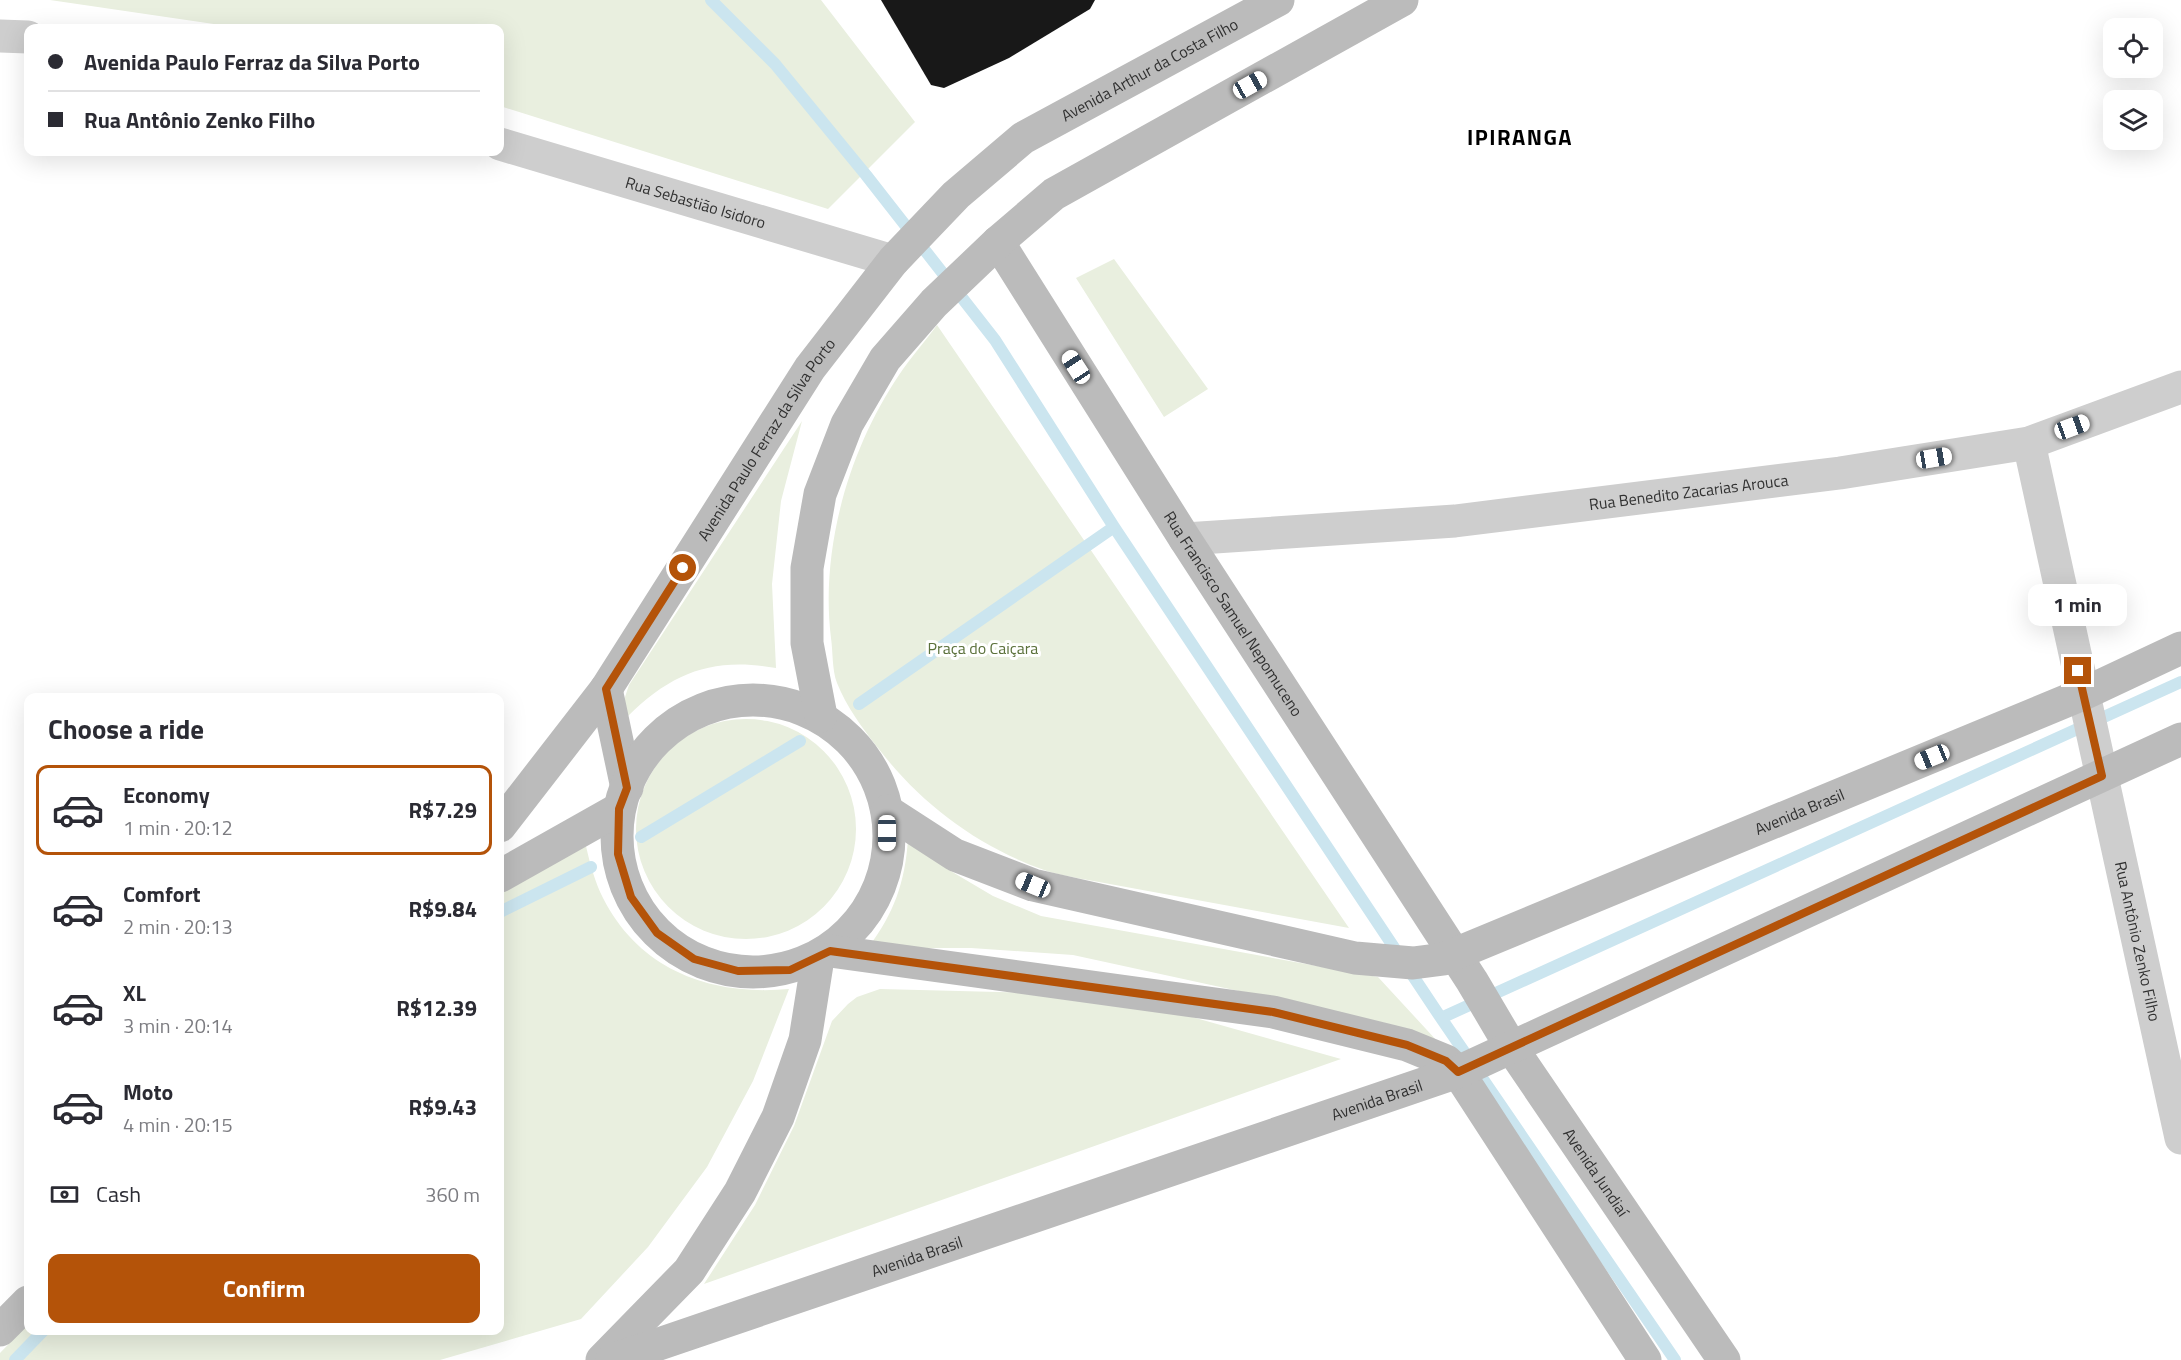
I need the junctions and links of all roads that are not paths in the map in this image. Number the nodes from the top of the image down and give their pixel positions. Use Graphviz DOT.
graph roads {
  1 [pos="1278,0"];
  2 [pos="1402,0"];
  3 [pos="0,36"];
  4 [pos="24,37"];
  5 [pos="504,145"];
  6 [pos="956,195"];
  7 [pos="989,251"];
  8 [pos="899,254"];
  9 [pos="2181,387"];
  10 [pos="2029,442"];
  11 [pos="1185,539"];
  12 [pos="2181,648"];
  13 [pos="606,689"];
  14 [pos="2086,704"];
  15 [pos="821,716"];
  16 [pos="2181,739"];
  17 [pos="2099,761"];
  18 [pos="623,798"];
  19 [pos="886,811"];
  20 [pos="504,821"];
  21 [pos="504,873"];
  22 [pos="824,954"];
  23 [pos="1455,954"];
  24 [pos="1472,981"];
  25 [pos="1503,1043"];
  26 [pos="1464,1069"];
  27 [pos="2181,1138"];
  28 [pos="24,1306"];
  29 [pos="0,1330"];
  30 [pos="602,1360"];
  31 [pos="612,1360"];
  32 [pos="1645,1360"];
  33 [pos="1724,1360"];
  1 -- 6 [label="main road, Avenida Arthur da Costa Filho"];
  2 -- 7 [label="main road"];
  3 -- 4 [label="street"];
  5 -- 8 [label="street, Rua Sebastião Isidoro"];
  6 -- 8 [label="main road, Avenida Paulo Ferraz da Silva Porto"];
  7 -- 11 [label="main road, Rua Francisco Samuel Nepomuceno"];
  7 -- 15 [label="main road"];
  8 -- 13 [label="main road, Avenida Paulo Ferraz da Silva Porto"];
  9 -- 10 [label="street, Rua Benedito Zacarias Arouca"];
  10 -- 11 [label="street, Rua Benedito Zacarias Arouca"];
  10 -- 14 [label="street"];
  11 -- 23 [label="main road, Rua Francisco Samuel Nepomuceno"];
  12 -- 14 [label="main road, Avenida Brasil"];
  13 -- 18 [label="main road"];
  13 -- 20 [label="main road, Avenida Paulo Ferraz da Silva Porto"];
  14 -- 17 [label="street, Rua Antônio Zenko Filho"];
  14 -- 23 [label="main road, Avenida Brasil"];
  15 -- 18 [label="main road"];
  15 -- 19 [label="main road"];
  16 -- 17 [label="main road, Avenida Brasil"];
  17 -- 25 [label="main road, Avenida Brasil"];
  17 -- 27 [label="street, Rua Antônio Zenko Filho"];
  18 -- 21 [label="main road"];
  18 -- 22 [label="main road"];
  19 -- 22 [label="main road"];
  19 -- 23 [label="main road, Avenida Brasil"];
  22 -- 26 [label="main road"];
  22 -- 30 [label="main road"];
  23 -- 24 [label="main road, Rua Francisco Samuel Nepomuceno"];
  24 -- 25 [label="main road, Avenida Jundiaí"];
  25 -- 26 [label="main road, Avenida Brasil"];
  25 -- 33 [label="main road, Avenida Jundiaí"];
  26 -- 31 [label="main road, Avenida Brasil"];
  26 -- 32 [label="main road"];
  28 -- 29 [label="main road"];
}
